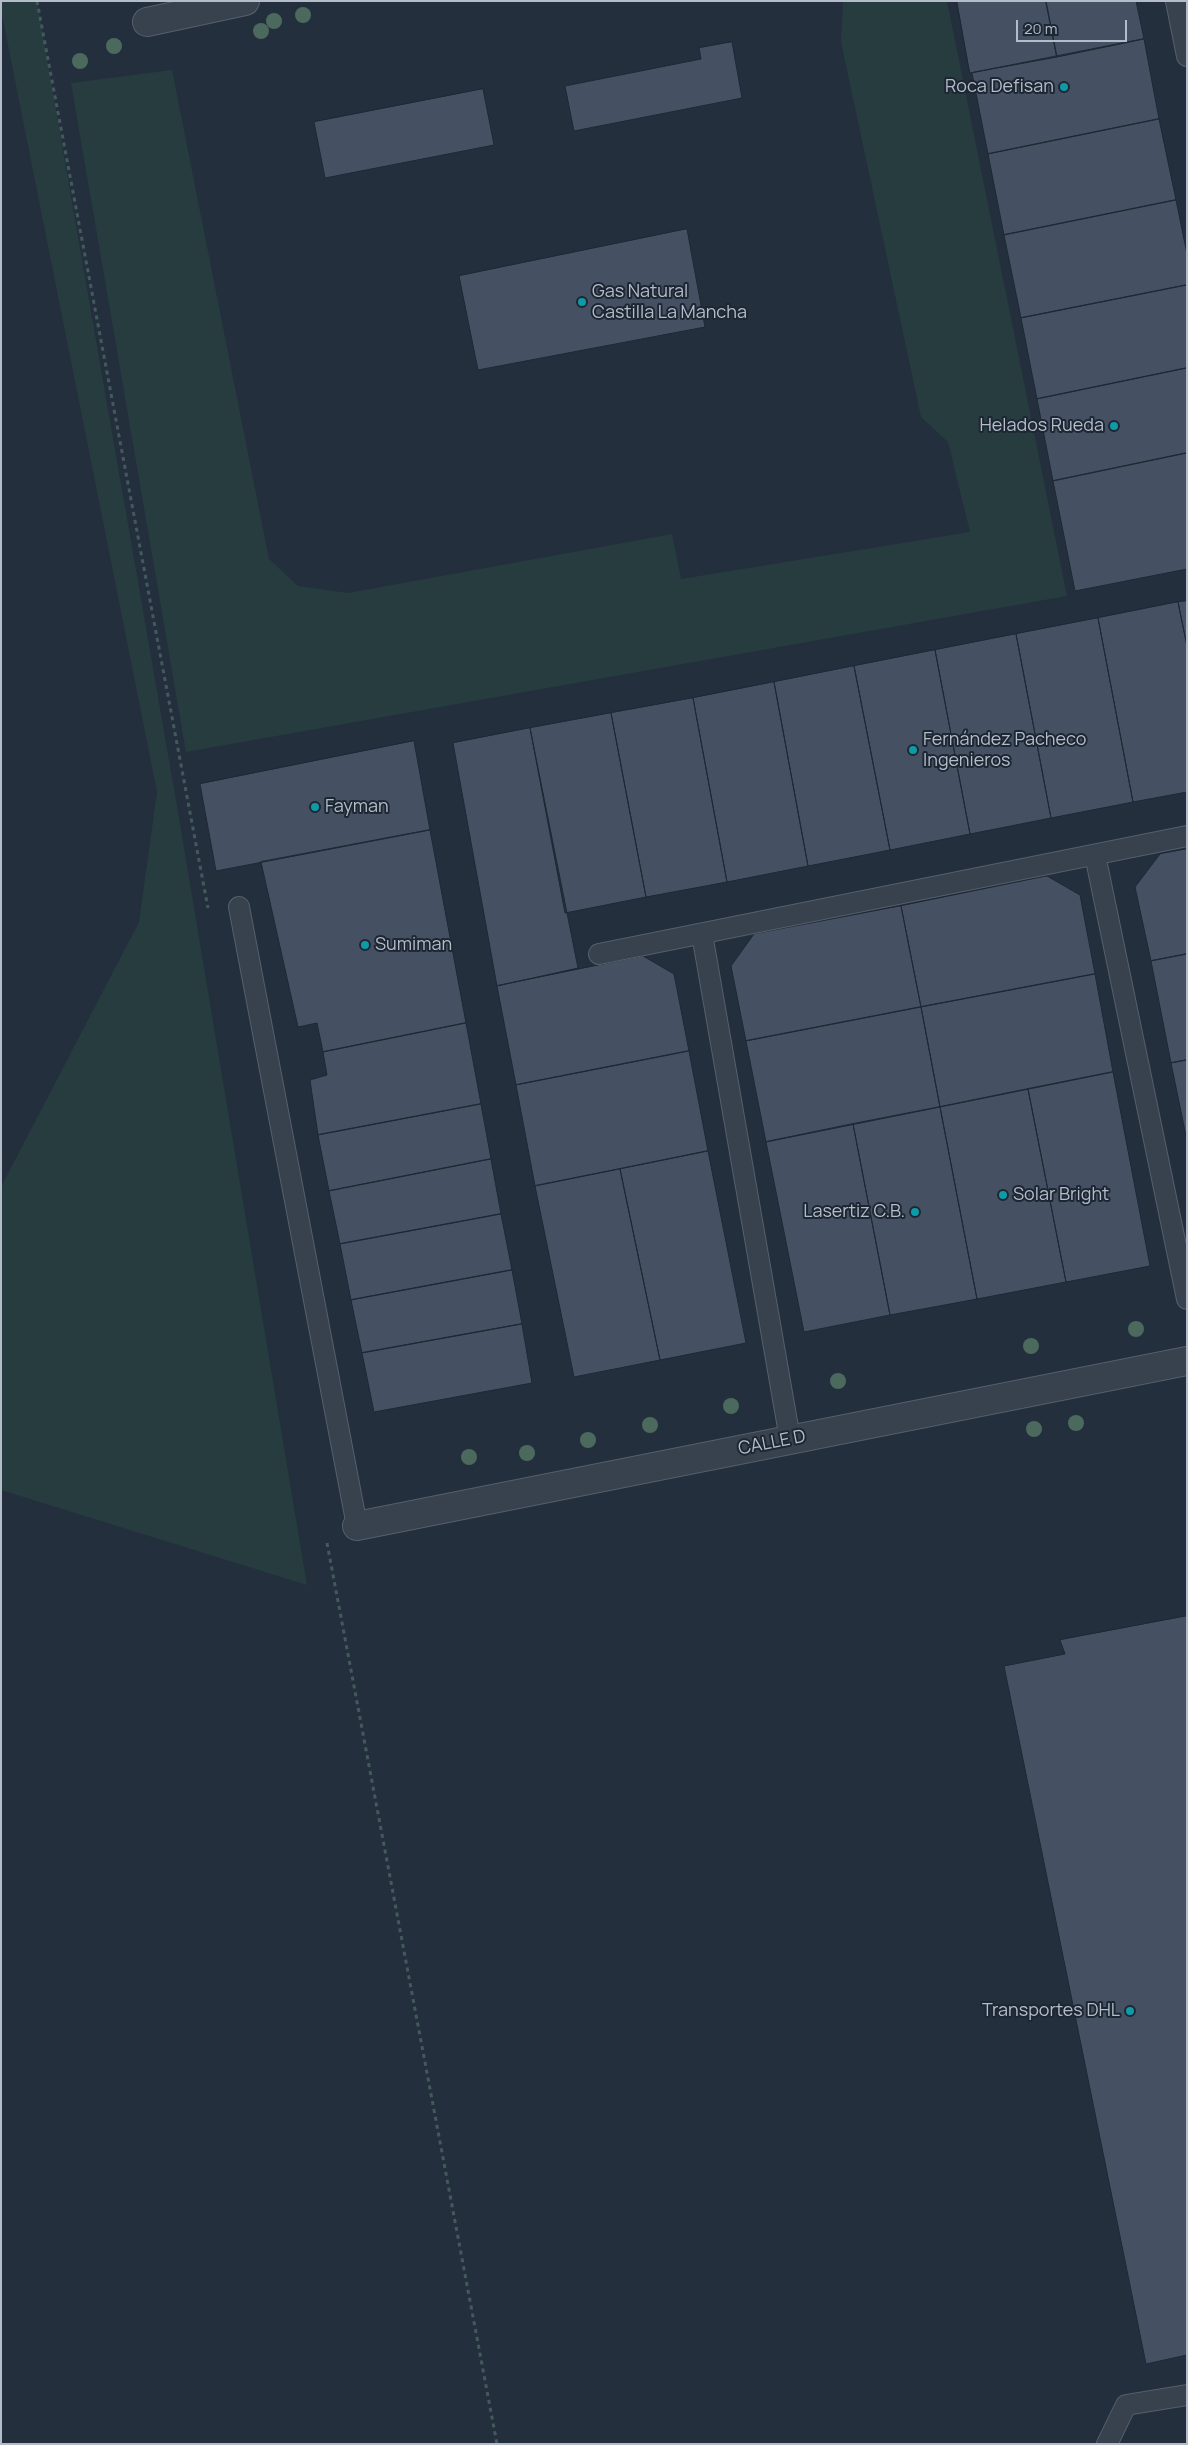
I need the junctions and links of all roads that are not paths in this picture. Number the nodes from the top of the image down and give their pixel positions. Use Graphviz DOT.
graph roads {
  1 [pos="245,1"];
  2 [pos="1176,1"];
  3 [pos="147,22"];
  4 [pos="1187,56"];
  5 [pos="1187,836"];
  6 [pos="1095,855"];
  7 [pos="239,908"];
  8 [pos="702,934"];
  9 [pos="599,954"];
  10 [pos="1187,1299"];
  11 [pos="1187,1360"];
  12 [pos="790,1439"];
  13 [pos="357,1526"];
  14 [pos="1187,2395"];
  15 [pos="1107,2444"];
  1 -- 3 [label="street"];
  2 -- 4 [label="lane"];
  5 -- 6 [label="lane"];
  6 -- 8 [label="lane"];
  6 -- 10 [label="lane"];
  7 -- 13 [label="lane"];
  8 -- 9 [label="lane"];
  8 -- 12 [label="lane"];
  11 -- 12 [label="street, CALLE D"];
  12 -- 13 [label="street, CALLE D"];
  14 -- 15 [label="lane"];
}
